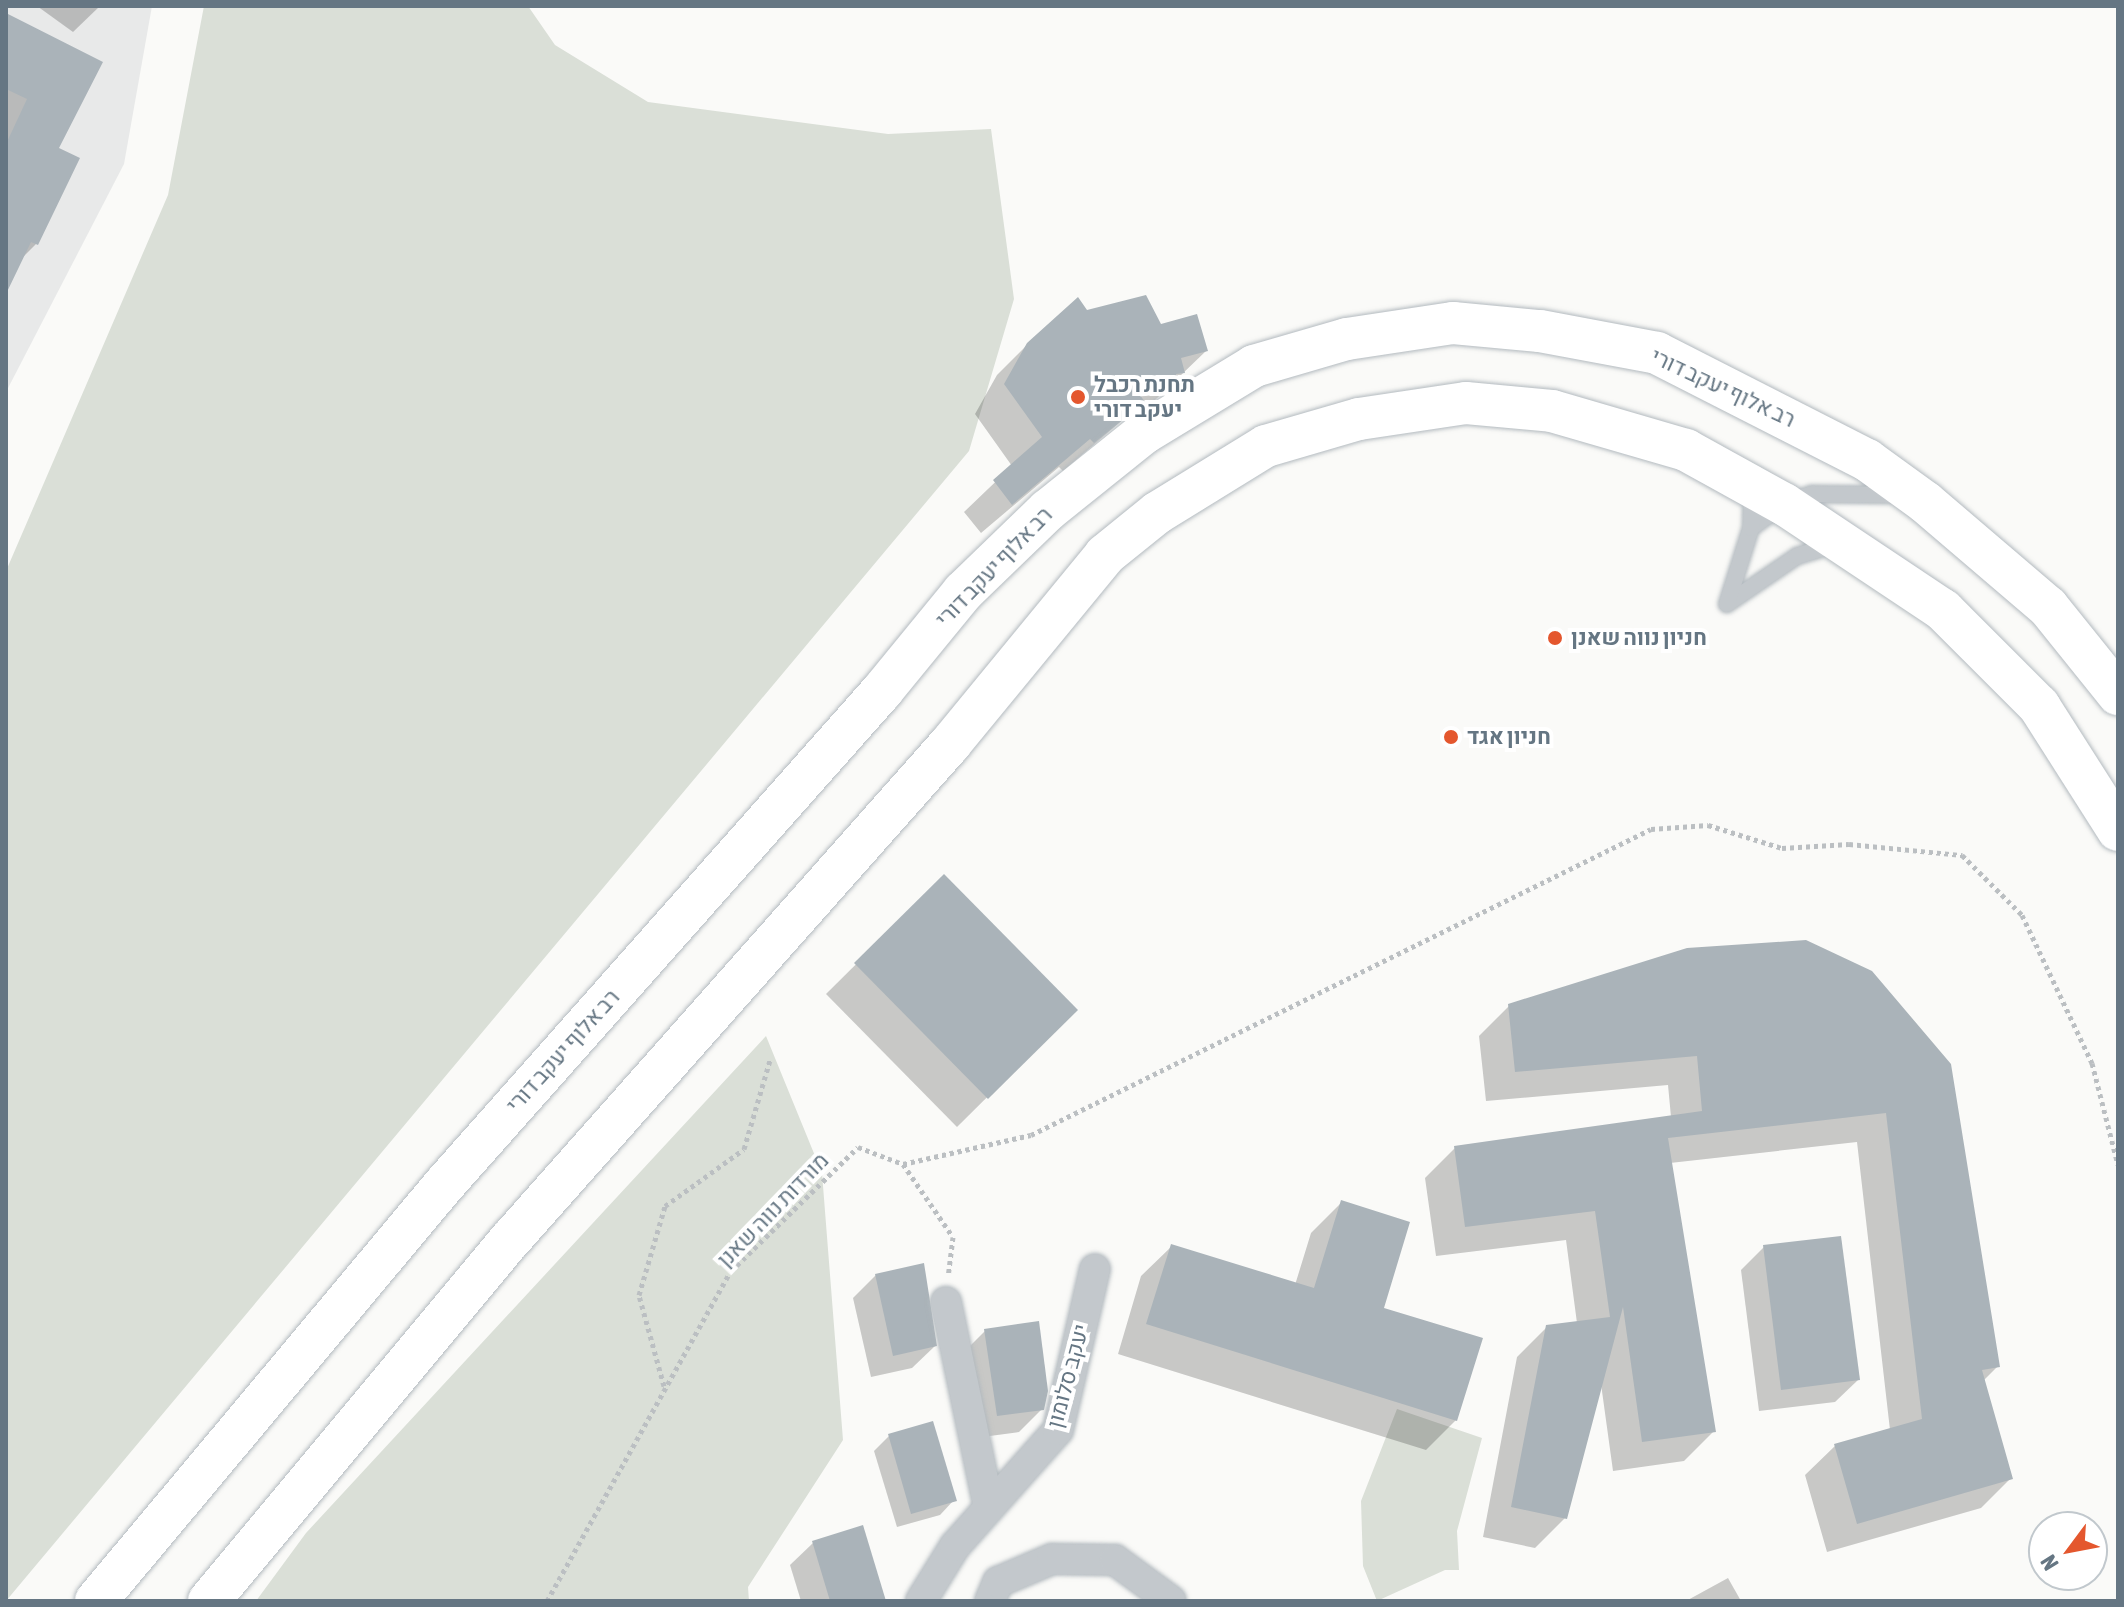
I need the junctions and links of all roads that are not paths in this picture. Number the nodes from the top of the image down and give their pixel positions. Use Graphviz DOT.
graph roads {
  1 [pos="1768,495"];
  2 [pos="1925,502"];
  3 [pos="1751,528"];
  4 [pos="1842,543"];
  5 [pos="2118,694"];
  6 [pos="2118,830"];
  7 [pos="1095,1269"];
  8 [pos="946,1302"];
  9 [pos="989,1508"];
  10 [pos="96,1601"];
  11 [pos="209,1601"];
  12 [pos="921,1601"];
  13 [pos="990,1601"];
  14 [pos="1171,1601"];
  1 -- 2 [label="lane"];
  1 -- 3 [label="lane"];
  1 -- 3 [label="lane"];
  1 -- 4 [label="main road"];
  1 -- 11 [label="main road"];
  2 -- 5 [label="main road, רב אלוף יעקב דורי"];
  2 -- 10 [label="main road, רב אלוף יעקב דורי"];
  3 -- 4 [label="lane"];
  4 -- 6 [label="main road"];
  7 -- 9 [label="street, יעקב סלומון"];
  8 -- 9 [label="street"];
  9 -- 12 [label="street, יעקב סלומון"];
  13 -- 14 [label="street"];
}
